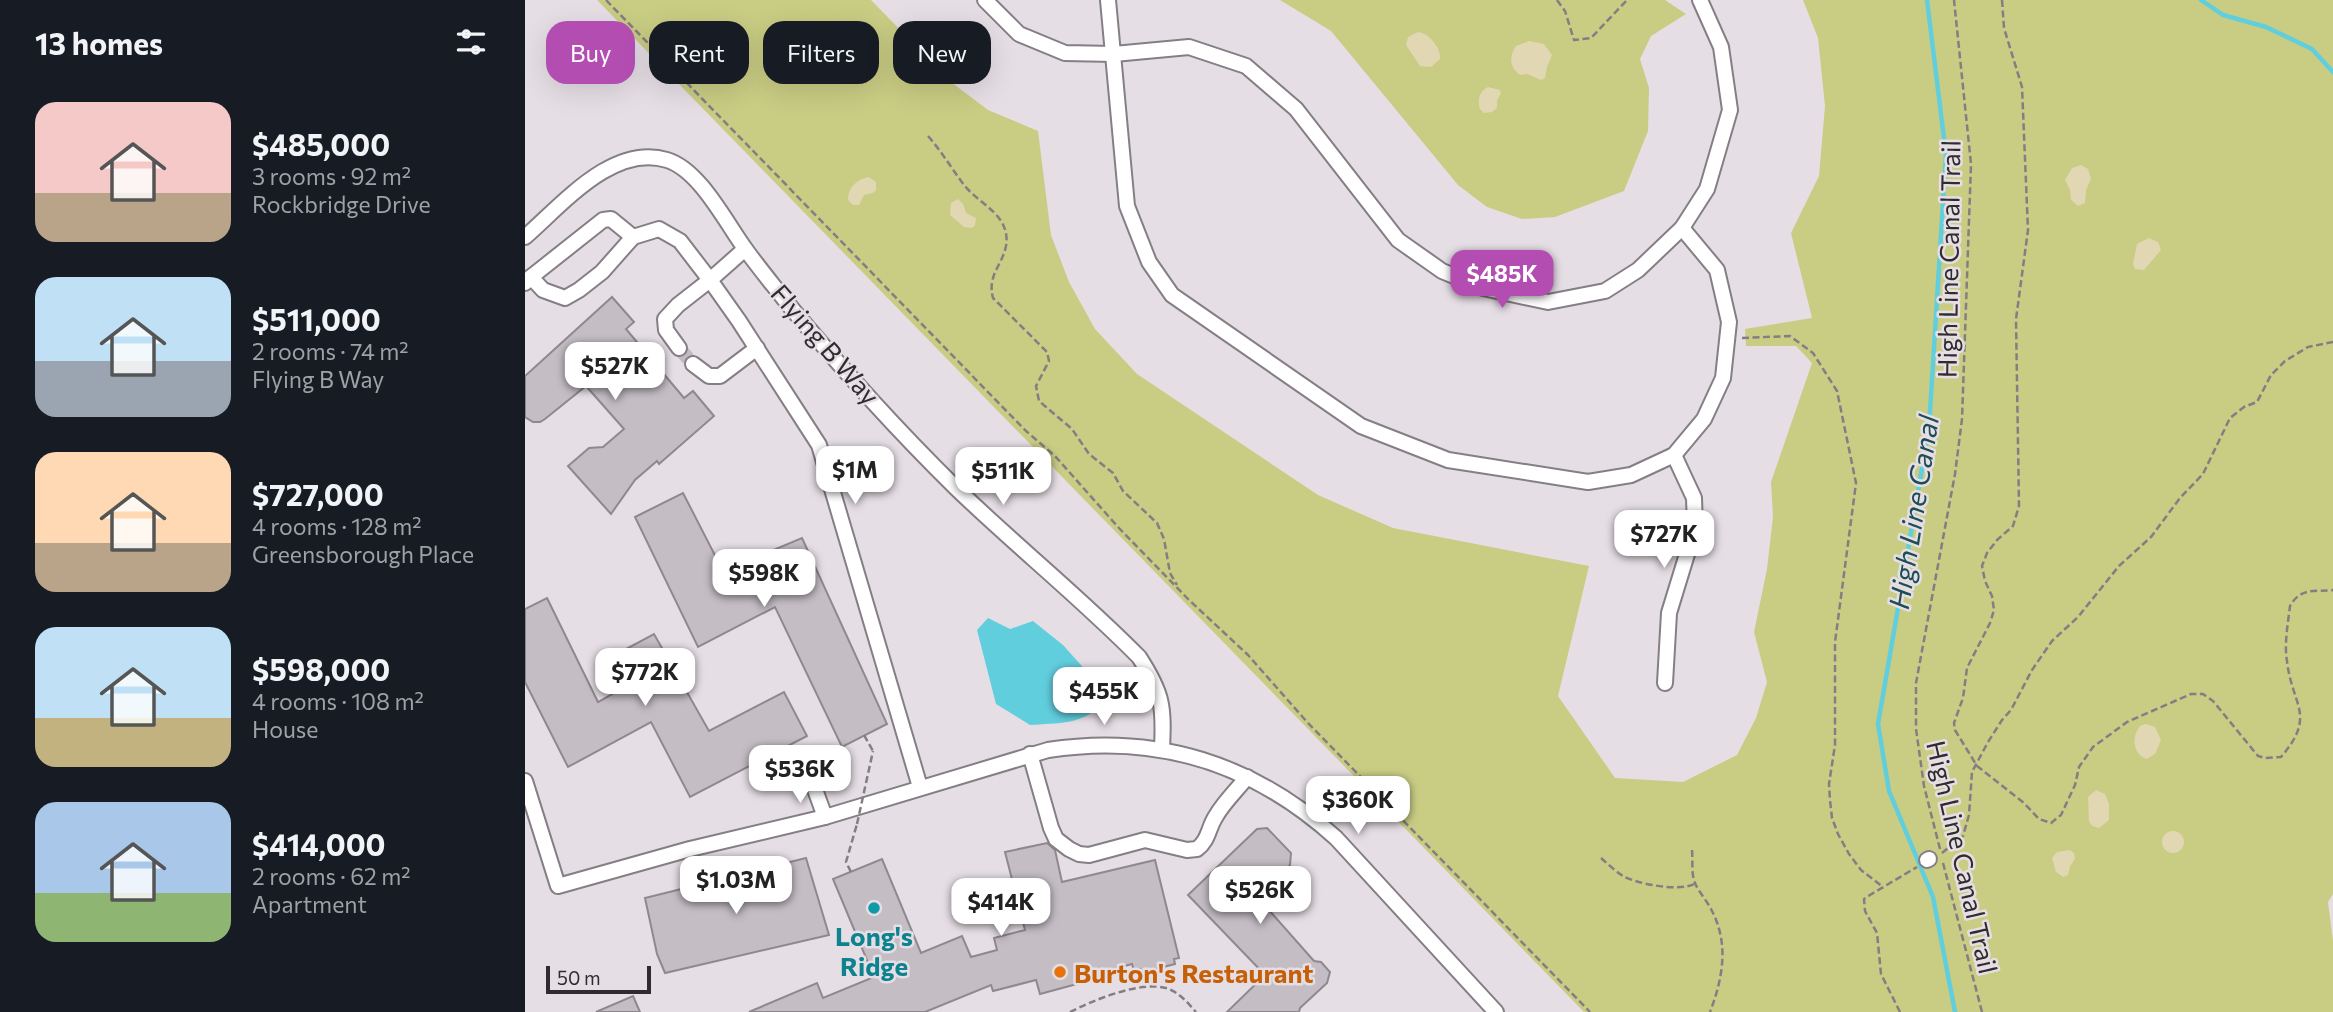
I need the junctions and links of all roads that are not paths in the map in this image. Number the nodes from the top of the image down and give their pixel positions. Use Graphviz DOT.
graph roads {
  1 [pos="985,0"];
  2 [pos="1108,0"];
  3 [pos="1700,0"];
  4 [pos="1114,54"];
  5 [pos="1682,228"];
  6 [pos="525,237"];
  7 [pos="633,237"];
  8 [pos="745,249"];
  9 [pos="528,280"];
  10 [pos="710,281"];
  11 [pos="679,348"];
  12 [pos="757,348"];
  13 [pos="693,364"];
  14 [pos="1674,455"];
  15 [pos="1665,683"];
  16 [pos="1161,749"];
  17 [pos="1030,754"];
  18 [pos="832,757"];
  19 [pos="1247,777"];
  20 [pos="525,781"];
  21 [pos="921,787"];
  22 [pos="825,817"];
  23 [pos="1496,1012"];
  1 -- 4 [label="street"];
  2 -- 4 [label="street"];
  3 -- 5 [label="street"];
  4 -- 5 [label="street"];
  4 -- 14 [label="street"];
  5 -- 14 [label="street"];
  6 -- 8 [label="street, Flying B Way"];
  7 -- 9 [label="street"];
  7 -- 9 [label="street"];
  7 -- 10 [label="street"];
  8 -- 10 [label="street"];
  8 -- 16 [label="street, Flying B Way"];
  10 -- 11 [label="street"];
  10 -- 12 [label="street"];
  12 -- 13 [label="street"];
  12 -- 21 [label="street"];
  14 -- 15 [label="street"];
  16 -- 17 [label="street"];
  16 -- 19 [label="street"];
  17 -- 19 [label="street"];
  17 -- 21 [label="street"];
  18 -- 22 [label="street"];
  19 -- 23 [label="street"];
  20 -- 22 [label="street"];
  21 -- 22 [label="street"];
}
